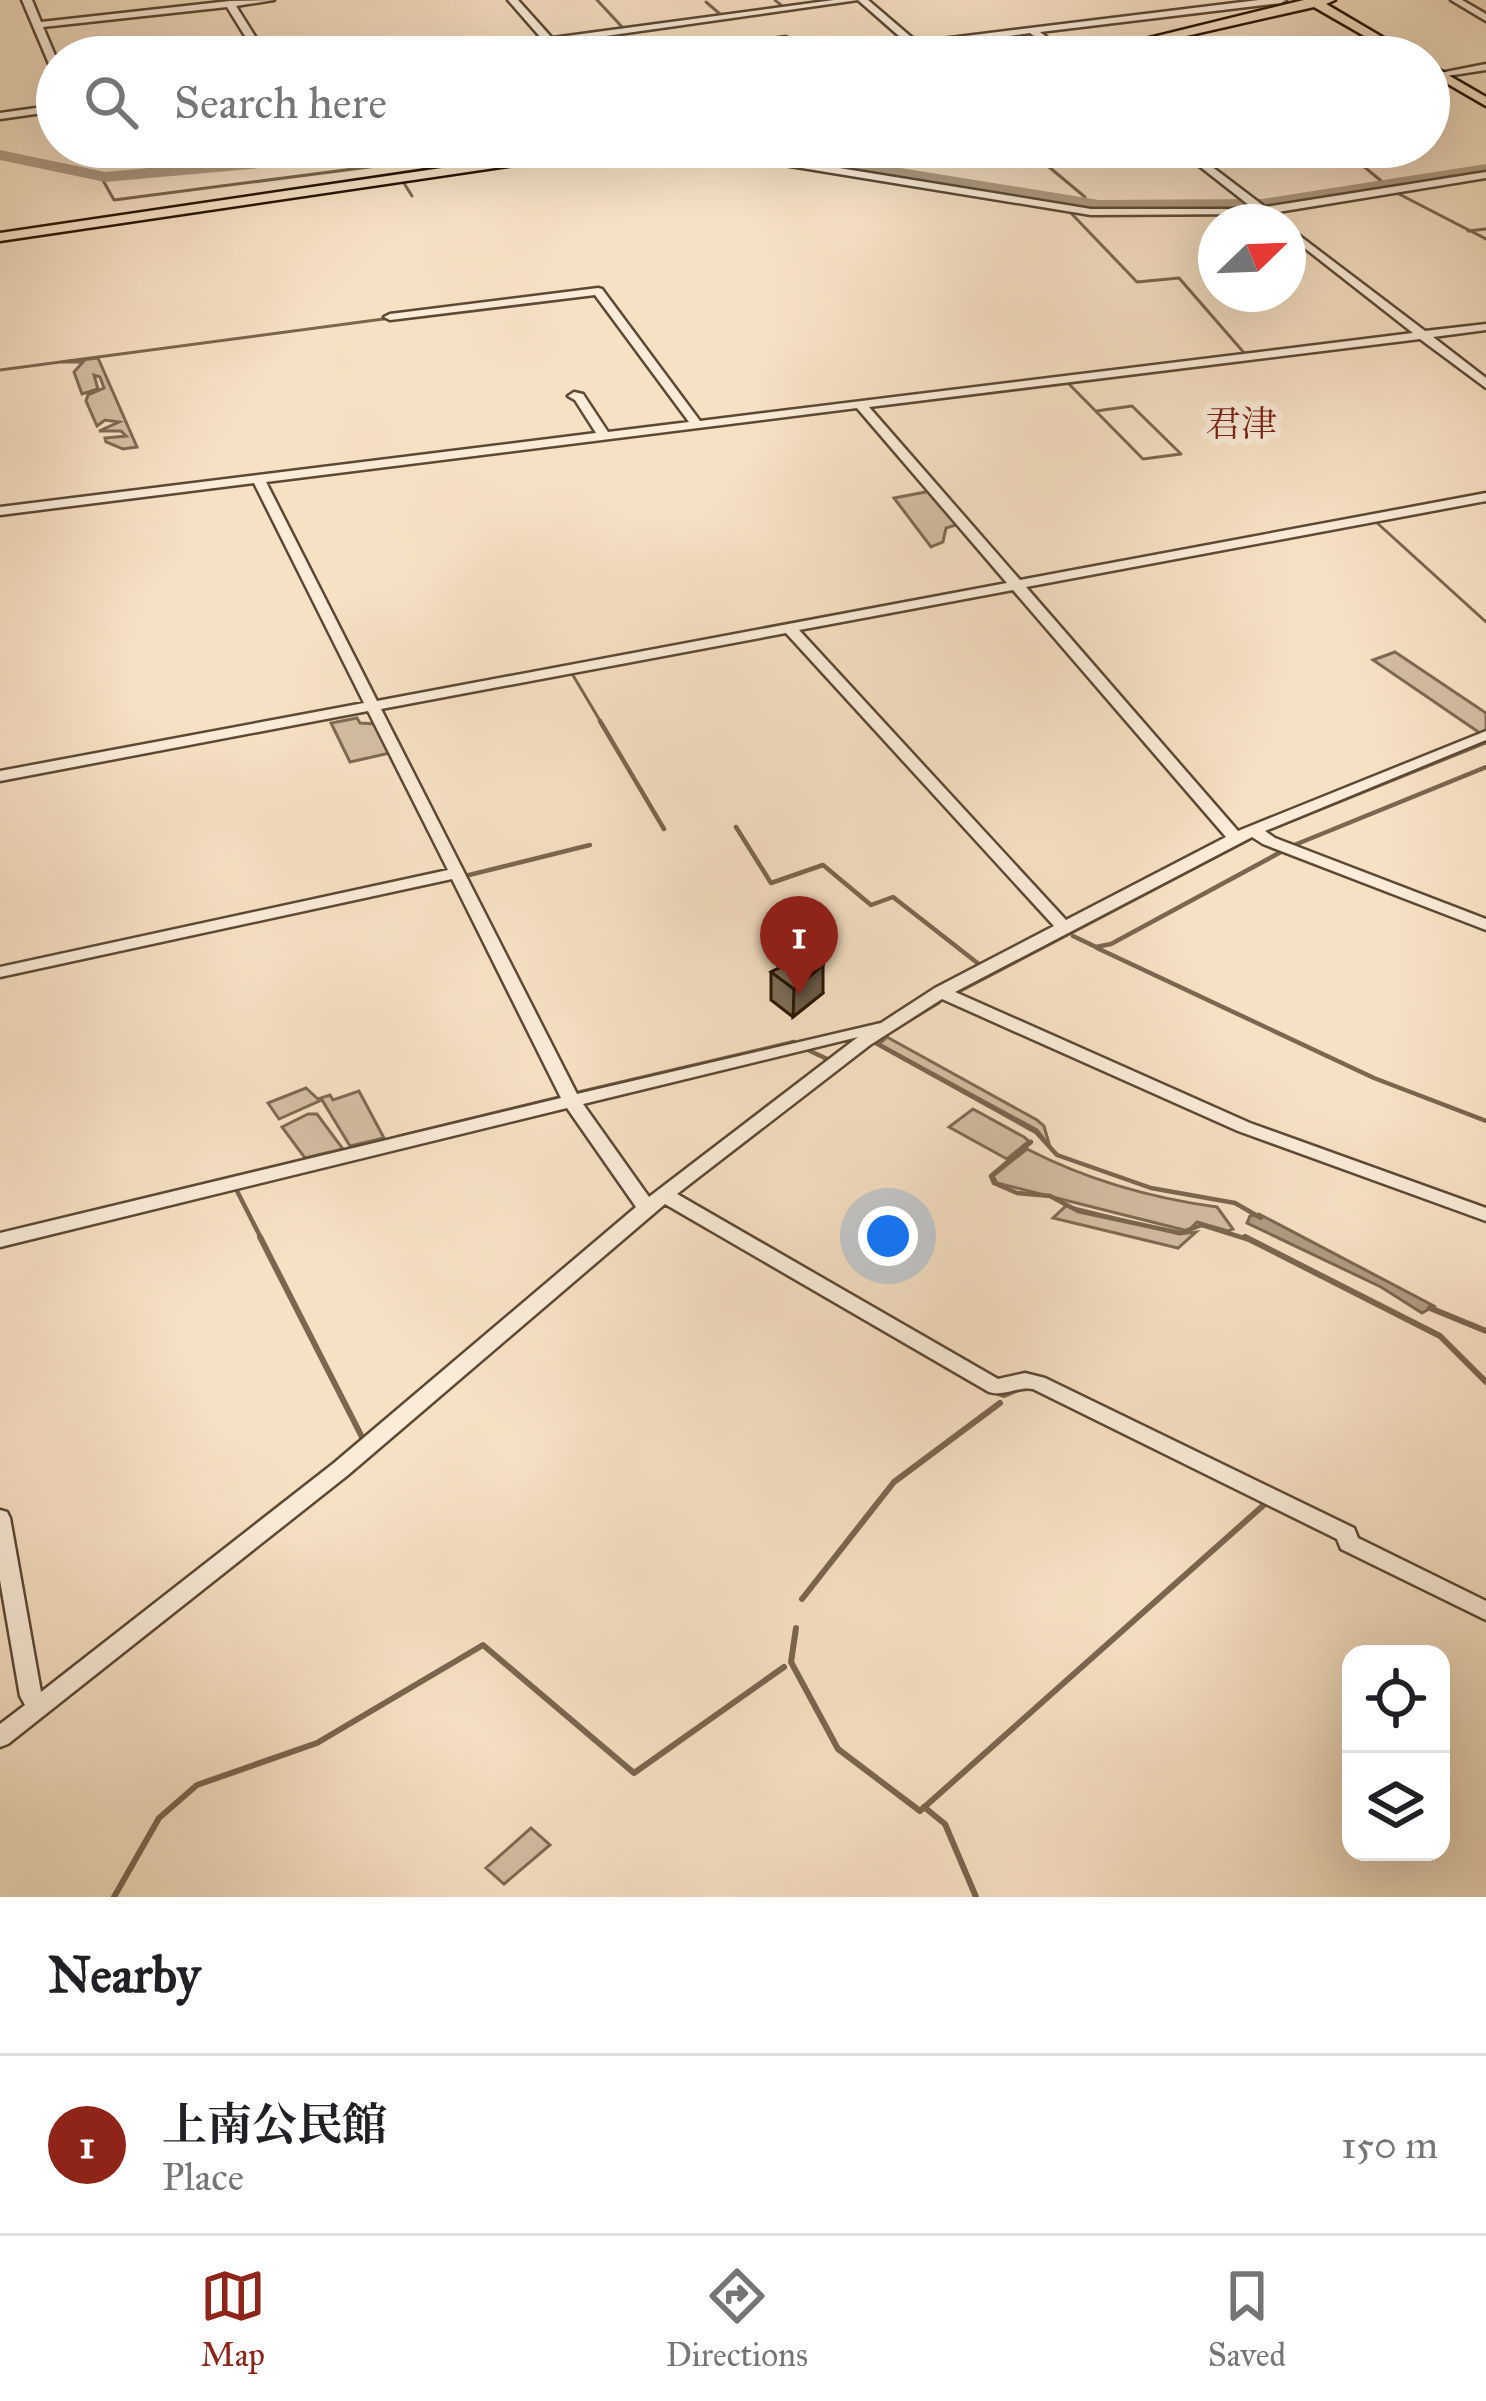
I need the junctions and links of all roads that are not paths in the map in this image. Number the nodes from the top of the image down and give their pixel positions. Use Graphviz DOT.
graph roads {
  1 [pos="27,0"];
  2 [pos="269,0"];
  3 [pos="513,0"];
  4 [pos="854,0"];
  5 [pos="863,0"];
  6 [pos="1168,0"];
  7 [pos="1281,0"];
  8 [pos="1330,0"];
  9 [pos="1456,0"];
  10 [pos="1312,2"];
  11 [pos="229,5"];
  12 [pos="1184,11"];
  13 [pos="725,18"];
  14 [pos="1486,18"];
  15 [pos="40,25"];
  16 [pos="1031,30"];
  17 [pos="44,36"];
  18 [pos="249,36"];
  19 [pos="544,36"];
  20 [pos="580,36"];
  21 [pos="746,36"];
  22 [pos="905,36"];
  23 [pos="986,36"];
  24 [pos="1039,36"];
  25 [pos="1167,36"];
  26 [pos="1373,36"];
  27 [pos="1486,68"];
  28 [pos="1450,71"];
  29 [pos="1450,82"];
  30 [pos="1486,103"];
  31 [pos="36,111"];
  32 [pos="0,116"];
  33 [pos="468,168"];
  34 [pos="821,168"];
  35 [pos="1207,168"];
  36 [pos="1486,175"];
  37 [pos="1253,204"];
  38 [pos="1278,204"];
  39 [pos="1198,209"];
  40 [pos="0,237"];
  41 [pos="1306,244"];
  42 [pos="390,317"];
  43 [pos="1486,327"];
  44 [pos="1424,336"];
  45 [pos="1486,384"];
  46 [pos="574,396"];
  47 [pos="862,406"];
  48 [pos="697,424"];
  49 [pos="604,436"];
  50 [pos="259,481"];
  51 [pos="1486,497"];
  52 [pos="0,511"];
  53 [pos="1016,587"];
  54 [pos="791,630"];
  55 [pos="372,708"];
  56 [pos="1486,735"];
  57 [pos="0,776"];
  58 [pos="1256,833"];
  59 [pos="1235,838"];
  60 [pos="453,874"];
  61 [pos="1486,925"];
  62 [pos="1064,928"];
  63 [pos="0,972"];
  64 [pos="941,992"];
  65 [pos="890,1024"];
  66 [pos="570,1098"];
  67 [pos="662,1200"];
  68 [pos="1486,1215"];
  69 [pos="0,1240"];
  70 [pos="0,1518"];
  71 [pos="1486,1611"];
  72 [pos="36,1703"];
  73 [pos="0,1737"];
  1 -- 15 [label="street"];
  2 -- 11 [label="street"];
  3 -- 19 [label="street"];
  4 -- 13 [label="street"];
  5 -- 22 [label="street"];
  6 -- 12 [label="street"];
  7 -- 12 [label="street"];
  8 -- 10 [label="main road"];
  9 -- 14 [label="street"];
  10 -- 25 [label="main road"];
  10 -- 26 [label="main road"];
  11 -- 15 [label="street"];
  11 -- 18 [label="street"];
  12 -- 16 [label="street"];
  13 -- 20 [label="street"];
  13 -- 21 [label="street"];
  15 -- 17 [label="street"];
  16 -- 23 [label="street"];
  16 -- 24 [label="street"];
  27 -- 28 [label="street"];
  29 -- 30 [label="main road"];
  31 -- 32 [label="street"];
  33 -- 40 [label="main road"];
  34 -- 39 [label="street"];
  35 -- 37 [label="street"];
  36 -- 38 [label="street"];
  41 -- 44 [label="street"];
  42 -- 48 [label="street"];
  43 -- 44 [label="street"];
  44 -- 45 [label="street"];
  44 -- 47 [label="street"];
  46 -- 49 [label="street"];
  47 -- 48 [label="street"];
  47 -- 53 [label="street"];
  48 -- 49 [label="street"];
  49 -- 50 [label="street"];
  50 -- 52 [label="street"];
  50 -- 55 [label="street"];
  51 -- 53 [label="street"];
  53 -- 54 [label="street"];
  53 -- 59 [label="street"];
  54 -- 55 [label="street"];
  54 -- 62 [label="street"];
  55 -- 57 [label="street"];
  55 -- 60 [label="street"];
  56 -- 58 [label="street"];
  58 -- 59 [label="street"];
  58 -- 61 [label="street"];
  59 -- 62 [label="street"];
  60 -- 63 [label="street"];
  60 -- 66 [label="street"];
  62 -- 64 [label="street"];
  64 -- 65 [label="street"];
  64 -- 68 [label="street"];
  65 -- 66 [label="street"];
  65 -- 67 [label="street"];
  66 -- 67 [label="street"];
  66 -- 69 [label="street"];
  67 -- 71 [label="street"];
  67 -- 72 [label="street"];
  70 -- 72 [label="street"];
  72 -- 73 [label="street"];
}
